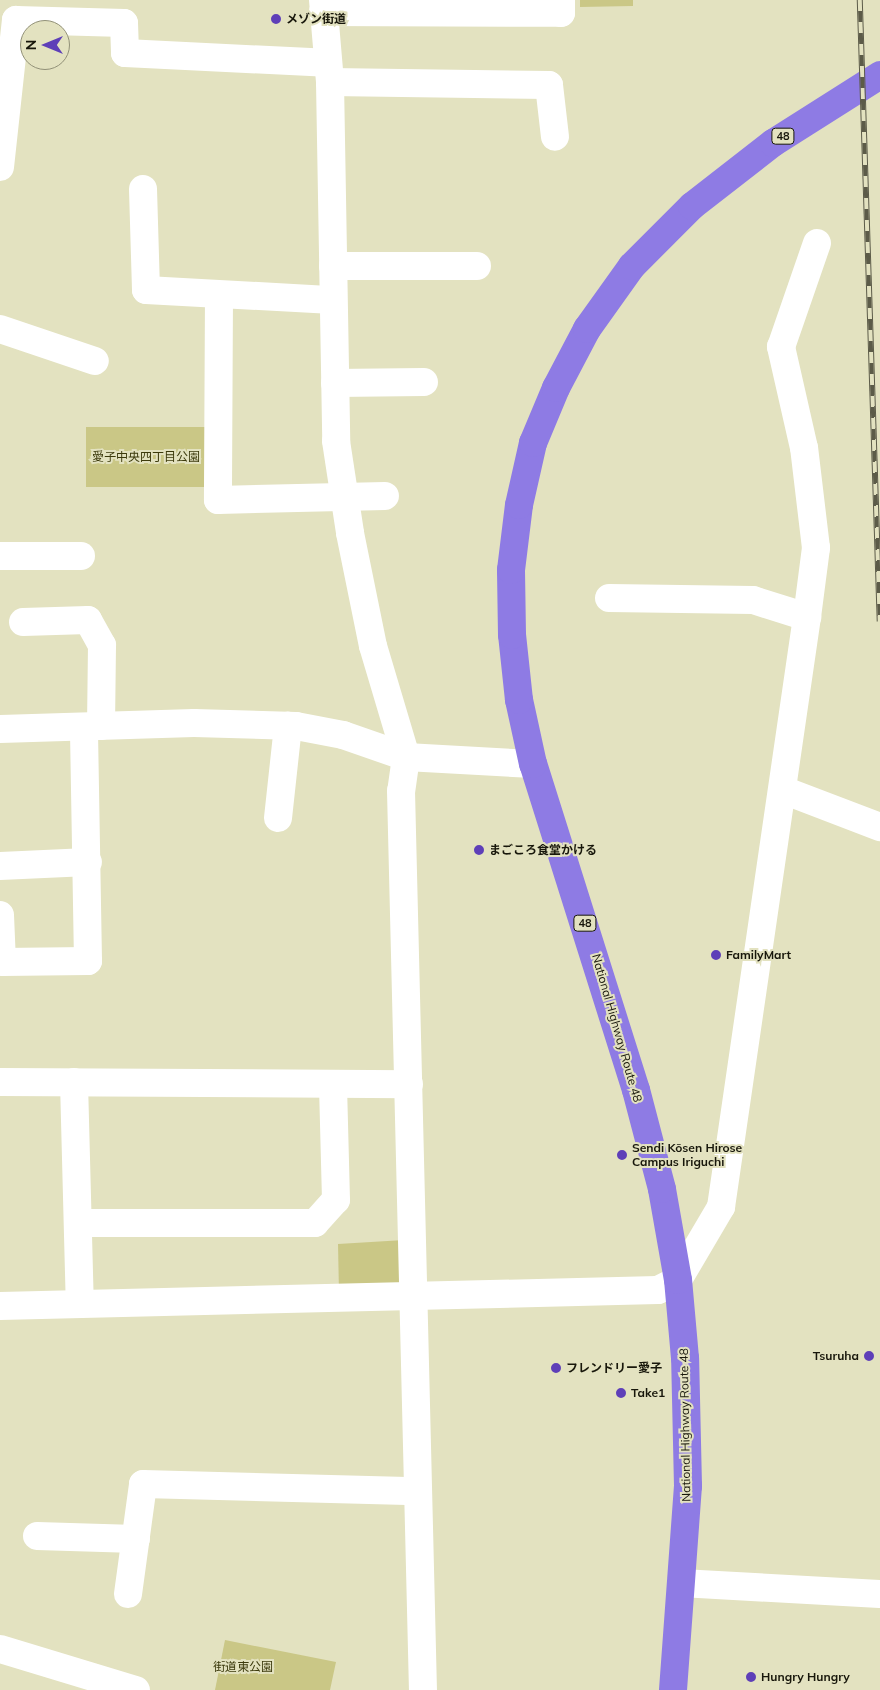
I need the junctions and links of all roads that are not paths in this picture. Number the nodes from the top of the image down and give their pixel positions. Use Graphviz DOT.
graph roads {
  1 [pos="561,0"];
  2 [pos="323,6"];
  3 [pos="8,19"];
  4 [pos="328,72"];
  5 [pos="880,75"];
  6 [pos="4,114"];
  7 [pos="555,137"];
  8 [pos="0,167"];
  9 [pos="143,189"];
  10 [pos="817,243"];
  11 [pos="333,266"];
  12 [pos="477,266"];
  13 [pos="219,295"];
  14 [pos="333,300"];
  15 [pos="0,329"];
  16 [pos="94,362"];
  17 [pos="424,382"];
  18 [pos="335,383"];
  19 [pos="385,496"];
  20 [pos="345,498"];
  21 [pos="0,556"];
  22 [pos="81,556"];
  23 [pos="609,598"];
  24 [pos="807,617"];
  25 [pos="23,622"];
  26 [pos="92,726"];
  27 [pos="288,726"];
  28 [pos="0,729"];
  29 [pos="406,757"];
  30 [pos="533,764"];
  31 [pos="783,790"];
  32 [pos="278,818"];
  33 [pos="880,827"];
  34 [pos="88,862"];
  35 [pos="0,866"];
  36 [pos="0,915"];
  37 [pos="0,1082"];
  38 [pos="74,1082"];
  39 [pos="333,1084"];
  40 [pos="409,1084"];
  41 [pos="79,1223"];
  42 [pos="678,1280"];
  43 [pos="414,1298"];
  44 [pos="80,1304"];
  45 [pos="0,1306"];
  46 [pos="418,1491"];
  47 [pos="38,1536"];
  48 [pos="136,1539"];
  49 [pos="681,1583"];
  50 [pos="128,1594"];
  51 [pos="880,1594"];
  52 [pos="0,1649"];
  53 [pos="136,1690"];
  54 [pos="422,1690"];
  55 [pos="673,1690"];
  1 -- 2 [label="street"];
  2 -- 4 [label="street"];
  3 -- 4 [label="street"];
  3 -- 6 [label="street"];
  4 -- 7 [label="street"];
  4 -- 11 [label="street"];
  5 -- 30 [label="highway, National Highway Route 48 / 48"];
  6 -- 8 [label="street"];
  9 -- 13 [label="street"];
  10 -- 24 [label="street"];
  11 -- 12 [label="street"];
  11 -- 14 [label="street"];
  13 -- 14 [label="street"];
  13 -- 20 [label="street"];
  14 -- 18 [label="street"];
  15 -- 16 [label="street"];
  17 -- 18 [label="street"];
  18 -- 20 [label="street"];
  19 -- 20 [label="street"];
  20 -- 29 [label="street"];
  21 -- 22 [label="street"];
  23 -- 24 [label="street"];
  24 -- 31 [label="street"];
  25 -- 26 [label="street"];
  26 -- 27 [label="street"];
  26 -- 28 [label="street"];
  26 -- 34 [label="street"];
  27 -- 29 [label="street"];
  27 -- 32 [label="street"];
  29 -- 30 [label="street"];
  29 -- 40 [label="street"];
  30 -- 42 [label="highway, National Highway Route 48 / 48"];
  31 -- 33 [label="street"];
  31 -- 42 [label="street"];
  34 -- 35 [label="street"];
  34 -- 36 [label="street"];
  37 -- 38 [label="street"];
  38 -- 39 [label="street"];
  38 -- 41 [label="street"];
  39 -- 40 [label="street"];
  39 -- 41 [label="street"];
  40 -- 43 [label="street"];
  41 -- 44 [label="street"];
  42 -- 43 [label="street"];
  42 -- 49 [label="highway, National Highway Route 48 / 48"];
  43 -- 44 [label="street"];
  43 -- 46 [label="street"];
  44 -- 45 [label="street"];
  46 -- 48 [label="street"];
  46 -- 54 [label="street"];
  47 -- 48 [label="street"];
  48 -- 50 [label="street"];
  49 -- 51 [label="street"];
  49 -- 55 [label="highway, National Highway Route 48 / 48"];
  52 -- 53 [label="street"];
}
